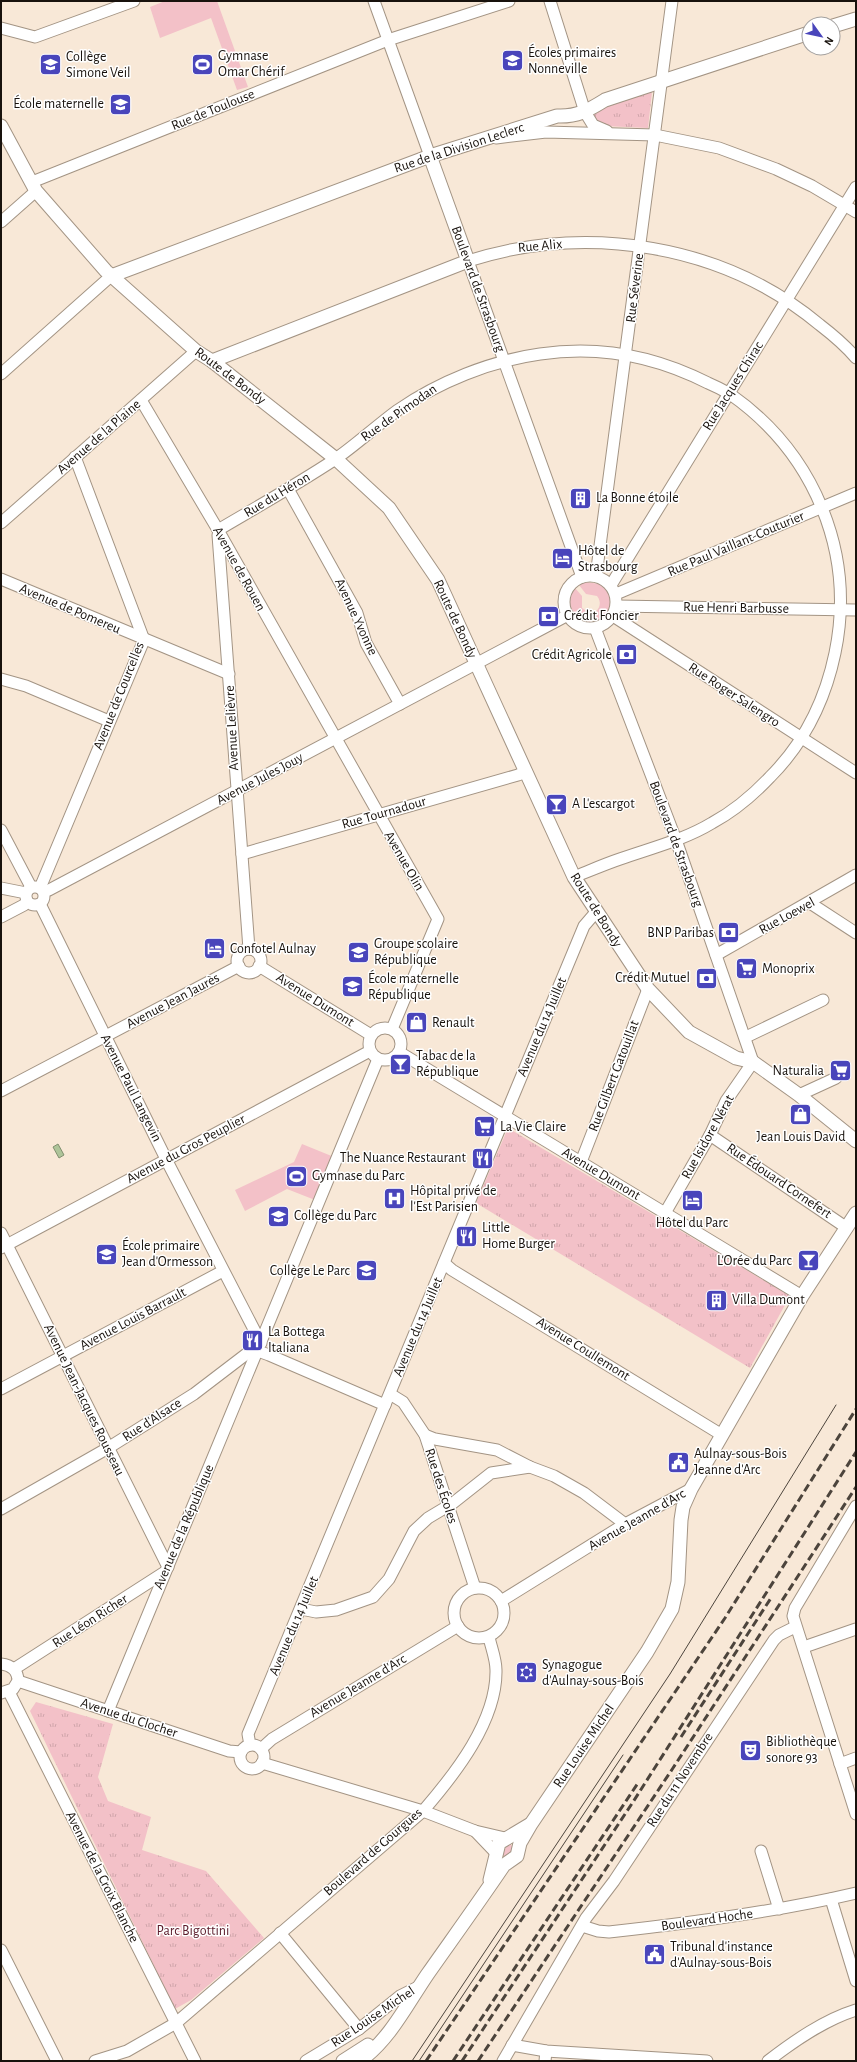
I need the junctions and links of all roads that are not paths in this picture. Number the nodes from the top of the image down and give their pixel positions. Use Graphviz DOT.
graph roads {
  1 [pos="134,1"];
  2 [pos="374,1"];
  3 [pos="509,1"];
  4 [pos="550,1"];
  5 [pos="672,1"];
  6 [pos="856,18"];
  7 [pos="841,23"];
  8 [pos="1,28"];
  9 [pos="801,36"];
  10 [pos="388,40"];
  11 [pos="662,80"];
  12 [pos="585,112"];
  13 [pos="1,126"];
  14 [pos="613,134"];
  15 [pos="655,135"];
  16 [pos="481,139"];
  17 [pos="430,156"];
  18 [pos="34,187"];
  19 [pos="856,187"];
  20 [pos="845,205"];
  21 [pos="856,212"];
  22 [pos="1,222"];
  23 [pos="640,246"];
  24 [pos="468,261"];
  25 [pos="111,276"];
  26 [pos="786,299"];
  27 [pos="196,351"];
  28 [pos="626,355"];
  29 [pos="856,358"];
  30 [pos="212,361"];
  31 [pos="505,361"];
  32 [pos="1,374"];
  33 [pos="728,393"];
  34 [pos="141,400"];
  35 [pos="75,457"];
  36 [pos="336,458"];
  37 [pos="288,489"];
  38 [pos="856,493"];
  39 [pos="822,507"];
  40 [pos="1,523"];
  41 [pos="218,530"];
  42 [pos="596,576"];
  43 [pos="582,577"];
  44 [pos="1,579"];
  45 [pos="613,590"];
  46 [pos="841,610"];
  47 [pos="856,610"];
  48 [pos="615,611"];
  49 [pos="568,615"];
  50 [pos="595,628"];
  51 [pos="144,640"];
  52 [pos="476,664"];
  53 [pos="229,674"];
  54 [pos="1,679"];
  55 [pos="400,704"];
  56 [pos="109,721"];
  57 [pos="802,738"];
  58 [pos="335,740"];
  59 [pos="526,772"];
  60 [pos="856,773"];
  61 [pos="236,792"];
  62 [pos="378,815"];
  63 [pos="1,830"];
  64 [pos="676,840"];
  65 [pos="242,854"];
  66 [pos="856,875"];
  67 [pos="574,877"];
  68 [pos="1,888"];
  69 [pos="33,892"];
  70 [pos="810,903"];
  71 [pos="40,904"];
  72 [pos="596,912"];
  73 [pos="1,917"];
  74 [pos="856,933"];
  75 [pos="249,949"];
  76 [pos="716,955"];
  77 [pos="239,966"];
  78 [pos="260,966"];
  79 [pos="648,989"];
  80 [pos="823,1000"];
  81 [pos="392,1029"];
  82 [pos="371,1035"];
  83 [pos="105,1036"];
  84 [pos="746,1037"];
  85 [pos="399,1052"];
  86 [pos="374,1055"];
  87 [pos="754,1062"];
  88 [pos="836,1078"];
  89 [pos="1,1091"];
  90 [pos="799,1095"];
  91 [pos="504,1118"];
  92 [pos="710,1135"];
  93 [pos="856,1141"];
  94 [pos="166,1159"];
  95 [pos="581,1162"];
  96 [pos="665,1213"];
  97 [pos="856,1213"];
  98 [pos="847,1228"];
  99 [pos="1,1233"];
  100 [pos="4,1246"];
  101 [pos="444,1263"];
  102 [pos="223,1271"];
  103 [pos="802,1296"];
  104 [pos="260,1347"];
  105 [pos="63,1356"];
  106 [pos="1,1389"];
  107 [pos="390,1394"];
  108 [pos="385,1405"];
  109 [pos="425,1435"];
  110 [pos="722,1435"];
  111 [pos="108,1448"];
  112 [pos="530,1467"];
  113 [pos="691,1489"];
  114 [pos="856,1506"];
  115 [pos="447,1507"];
  116 [pos="1,1509"];
  117 [pos="626,1524"];
  118 [pos="167,1570"];
  119 [pos="475,1588"];
  120 [pos="501,1601"];
  121 [pos="301,1609"];
  122 [pos="458,1626"];
  123 [pos="796,1627"];
  124 [pos="856,1629"];
  125 [pos="489,1637"];
  126 [pos="804,1647"];
  127 [pos="1,1664"];
  128 [pos="14,1669"];
  129 [pos="18,1681"];
  130 [pos="5,1693"];
  131 [pos="108,1711"];
  132 [pos="245,1749"];
  133 [pos="261,1749"];
  134 [pos="856,1758"];
  135 [pos="262,1764"];
  136 [pos="840,1764"];
  137 [pos="423,1811"];
  138 [pos="856,1814"];
  139 [pos="475,1831"];
  140 [pos="512,1839"];
  141 [pos="761,1851"];
  142 [pos="498,1858"];
  143 [pos="856,1893"];
  144 [pos="831,1899"];
  145 [pos="779,1909"];
  146 [pos="582,1926"];
  147 [pos="280,1933"];
  148 [pos="1,1950"];
  149 [pos="856,1981"];
  150 [pos="419,1988"];
  151 [pos="856,2010"];
  152 [pos="176,2023"];
  153 [pos="359,2029"];
  154 [pos="512,2046"];
  155 [pos="546,2056"];
  156 [pos="57,2061"];
  157 [pos="95,2061"];
  158 [pos="195,2061"];
  159 [pos="306,2061"];
  160 [pos="343,2061"];
  161 [pos="360,2061"];
  162 [pos="503,2061"];
  163 [pos="707,2061"];
  164 [pos="768,2061"];
  1 -- 8 [label="street"];
  2 -- 10 [label="street, Boulevard de Strasbourg"];
  3 -- 10 [label="street, Rue de Toulouse"];
  4 -- 12 [label="street"];
  5 -- 11 [label="street, Rue Séverine"];
  6 -- 7 [label="street"];
  9 -- 11 [label="street, Rue de la Division Leclerc"];
  10 -- 17 [label="street, Boulevard de Strasbourg"];
  10 -- 18 [label="street, Rue de Toulouse"];
  11 -- 12 [label="street, Rue de la Division Leclerc"];
  11 -- 15 [label="street, Rue Séverine"];
  12 -- 14 [label="street"];
  12 -- 16 [label="street, Rue de la Division Leclerc"];
  13 -- 18 [label="street, Route de Bondy"];
  14 -- 15 [label="street"];
  14 -- 16 [label="street"];
  15 -- 20 [label="street"];
  15 -- 23 [label="street, Rue Séverine"];
  16 -- 17 [label="street, Rue de la Division Leclerc"];
  17 -- 24 [label="street, Boulevard de Strasbourg"];
  17 -- 25 [label="street, Rue de la Division Leclerc"];
  18 -- 22 [label="street, Rue de Toulouse"];
  18 -- 25 [label="street, Route de Bondy"];
  19 -- 20 [label="street, Rue Jacques Chirac"];
  20 -- 21 [label="street"];
  20 -- 26 [label="street, Rue Jacques Chirac"];
  23 -- 24 [label="street, Rue Alix"];
  23 -- 26 [label="street, Rue Alix"];
  23 -- 28 [label="street, Rue Séverine"];
  24 -- 30 [label="street, Rue Alix"];
  24 -- 31 [label="street, Boulevard de Strasbourg"];
  25 -- 27 [label="street, Route de Bondy"];
  25 -- 32 [label="street"];
  26 -- 29 [label="street, Rue Alix"];
  26 -- 33 [label="street, Rue Jacques Chirac"];
  27 -- 30 [label="street, Route de Bondy"];
  27 -- 34 [label="street, Avenue de la Plaine"];
  28 -- 31 [label="street, Rue de Pimodan"];
  28 -- 33 [label="street, Rue de Pimodan"];
  28 -- 42 [label="street, Rue Séverine"];
  30 -- 36 [label="street, Route de Bondy"];
  31 -- 36 [label="street, Rue de Pimodan"];
  31 -- 43 [label="street, Boulevard de Strasbourg"];
  33 -- 39 [label="street, Rue de Pimodan"];
  33 -- 45 [label="street, Rue Jacques Chirac"];
  34 -- 35 [label="street, Avenue de la Plaine"];
  34 -- 41 [label="street, Avenue de Rouen"];
  35 -- 40 [label="street, Avenue de la Plaine"];
  35 -- 51 [label="street, Avenue de Courcelles"];
  36 -- 37 [label="street, Rue du Héron"];
  36 -- 52 [label="street, Route de Bondy"];
  37 -- 41 [label="street, Rue du Héron"];
  37 -- 55 [label="street, Avenue Yvonne"];
  38 -- 39 [label="street, Rue Paul Vaillant-Couturier"];
  39 -- 45 [label="street, Rue Paul Vaillant-Couturier"];
  39 -- 46 [label="street, Rue de Pimodan"];
  41 -- 53 [label="street, Avenue Lelièvre"];
  41 -- 58 [label="street, Avenue de Rouen"];
  42 -- 43 [label="street"];
  42 -- 45 [label="street"];
  43 -- 49 [label="street"];
  44 -- 51 [label="street, Avenue de Pomereu"];
  45 -- 48 [label="street"];
  46 -- 47 [label="street, Rue Henri Barbusse"];
  46 -- 48 [label="street, Rue Henri Barbusse"];
  46 -- 57 [label="street, Rue de Pimodan"];
  48 -- 50 [label="street"];
  48 -- 57 [label="street, Rue Roger Salengro"];
  49 -- 50 [label="street"];
  49 -- 52 [label="street"];
  50 -- 64 [label="street, Boulevard de Strasbourg"];
  51 -- 53 [label="street, Avenue de Pomereu"];
  51 -- 56 [label="street, Avenue de Courcelles"];
  52 -- 55 [label="street, Avenue Jules Jouy"];
  52 -- 59 [label="street, Route de Bondy"];
  53 -- 61 [label="street, Avenue Lelièvre"];
  54 -- 56 [label="street"];
  55 -- 58 [label="street, Avenue Jules Jouy"];
  56 -- 69 [label="street, Avenue de Courcelles"];
  57 -- 60 [label="street, Rue Roger Salengro"];
  57 -- 64 [label="street, Rue de Pimodan"];
  58 -- 61 [label="street, Avenue Jules Jouy"];
  58 -- 62 [label="street, Avenue Olin"];
  59 -- 62 [label="street, Rue Tournadour"];
  59 -- 67 [label="street, Route de Bondy"];
  61 -- 65 [label="street, Avenue Lelièvre"];
  61 -- 69 [label="street, Avenue Jules Jouy"];
  62 -- 65 [label="street, Rue Tournadour"];
  62 -- 81 [label="street, Avenue Olin"];
  63 -- 69 [label="street"];
  64 -- 67 [label="street, Rue de Pimodan"];
  64 -- 76 [label="street, Boulevard de Strasbourg"];
  65 -- 75 [label="street, Avenue Lelièvre"];
  66 -- 70 [label="street, Rue Loewel"];
  67 -- 72 [label="street, Route de Bondy"];
  68 -- 69 [label="street"];
  69 -- 71 [label="street, Avenue de Courcelles"];
  69 -- 73 [label="street, Avenue Jules Jouy"];
  70 -- 74 [label="street"];
  70 -- 76 [label="street, Rue Loewel"];
  71 -- 83 [label="street, Avenue Paul Langevin"];
  72 -- 79 [label="street, Route de Bondy"];
  72 -- 91 [label="street, Avenue du 14 Juillet"];
  75 -- 77 [label="street"];
  75 -- 78 [label="street"];
  76 -- 84 [label="street, Boulevard de Strasbourg"];
  77 -- 78 [label="street"];
  77 -- 83 [label="street, Avenue Jean Jaurès"];
  78 -- 82 [label="street, Avenue Dumont"];
  79 -- 87 [label="street, Route de Bondy"];
  79 -- 95 [label="street, Rue Gilbert Gatouillat"];
  80 -- 84 [label="street"];
  81 -- 82 [label="street"];
  81 -- 85 [label="street"];
  82 -- 86 [label="street"];
  83 -- 89 [label="street, Avenue Jean Jaurès"];
  83 -- 94 [label="street, Avenue Paul Langevin"];
  84 -- 87 [label="street, Boulevard de Strasbourg"];
  85 -- 86 [label="street"];
  85 -- 91 [label="street, Avenue Dumont"];
  86 -- 94 [label="street, Avenue du Gros Peuplier"];
  86 -- 104 [label="street, Avenue de la République"];
  87 -- 90 [label="street, Route de Bondy"];
  87 -- 92 [label="street, Rue Isidore Nérat"];
  88 -- 90 [label="street"];
  90 -- 93 [label="street, Route de Bondy"];
  91 -- 95 [label="street, Avenue Dumont"];
  91 -- 101 [label="street, Avenue du 14 Juillet"];
  92 -- 96 [label="street, Rue Isidore Nérat"];
  92 -- 98 [label="street, Rue Édouard Cornefert"];
  94 -- 100 [label="street, Avenue du Gros Peuplier"];
  94 -- 102 [label="street, Avenue Paul Langevin"];
  95 -- 96 [label="street, Avenue Dumont"];
  96 -- 103 [label="street, Avenue Dumont"];
  97 -- 98 [label="street, Rue Louise Michel"];
  98 -- 103 [label="street, Rue Louise Michel"];
  99 -- 100 [label="street, Avenue Jean-Jacques Rousseau"];
  100 -- 105 [label="street, Avenue Jean-Jacques Rousseau"];
  101 -- 107 [label="street, Avenue du 14 Juillet"];
  101 -- 110 [label="street, Avenue Coullemont"];
  102 -- 104 [label="street, Avenue Paul Langevin"];
  102 -- 105 [label="street, Avenue Louis Barrault"];
  103 -- 110 [label="street, Rue Louise Michel"];
  104 -- 108 [label="street"];
  104 -- 111 [label="street, Rue d'Alsace"];
  104 -- 118 [label="street, Avenue de la République"];
  105 -- 106 [label="street, Avenue Louis Barrault"];
  105 -- 111 [label="street, Avenue Jean-Jacques Rousseau"];
  107 -- 108 [label="street, Avenue du 14 Juillet"];
  107 -- 109 [label="street, Rue des Écoles"];
  108 -- 121 [label="street, Avenue du 14 Juillet"];
  109 -- 112 [label="street"];
  109 -- 115 [label="street, Rue des Écoles"];
  110 -- 113 [label="street, Rue Louise Michel"];
  111 -- 116 [label="street, Rue d'Alsace"];
  111 -- 118 [label="street, Avenue Jean-Jacques Rousseau"];
  112 -- 115 [label="street"];
  112 -- 117 [label="street"];
  113 -- 117 [label="street, Avenue Jeanne d'Arc"];
  113 -- 140 [label="street, Rue Louise Michel"];
  114 -- 123 [label="street"];
  115 -- 119 [label="street, Rue des Écoles"];
  115 -- 121 [label="street"];
  117 -- 120 [label="street, Avenue Jeanne d'Arc"];
  118 -- 128 [label="street, Rue Léon Richer"];
  118 -- 131 [label="street, Avenue de la République"];
  119 -- 120 [label="street"];
  119 -- 122 [label="street"];
  120 -- 125 [label="street"];
  121 -- 132 [label="street, Avenue du 14 Juillet"];
  122 -- 125 [label="street"];
  122 -- 133 [label="street, Avenue Jeanne d'Arc"];
  123 -- 126 [label="street"];
  123 -- 146 [label="street, Rue du 11 Novembre"];
  124 -- 126 [label="street"];
  125 -- 137 [label="street, Boulevard de Gourgues"];
  126 -- 136 [label="street"];
  127 -- 128 [label="street"];
  128 -- 129 [label="street"];
  129 -- 130 [label="street"];
  129 -- 131 [label="street, Avenue du Clocher"];
  130 -- 152 [label="street, Avenue de la Croix Blanche"];
  131 -- 132 [label="street, Avenue du Clocher"];
  132 -- 133 [label="street"];
  132 -- 135 [label="street"];
  133 -- 135 [label="street"];
  134 -- 136 [label="street"];
  135 -- 137 [label="street"];
  136 -- 138 [label="street"];
  137 -- 139 [label="street"];
  137 -- 147 [label="street, Boulevard de Gourgues"];
  139 -- 140 [label="street"];
  139 -- 142 [label="street"];
  140 -- 142 [label="street, Rue Louise Michel"];
  140 -- 142 [label="street, Rue Louise Michel"];
  141 -- 145 [label="street"];
  142 -- 150 [label="street, Rue Louise Michel"];
  143 -- 144 [label="street, Boulevard Hoche"];
  144 -- 145 [label="street, Boulevard Hoche"];
  144 -- 149 [label="street"];
  145 -- 146 [label="street, Boulevard Hoche"];
  146 -- 154 [label="street, Rue du 11 Novembre"];
  147 -- 152 [label="street, Boulevard de Gourgues"];
  147 -- 153 [label="street"];
  148 -- 156 [label="street"];
  150 -- 153 [label="street, Rue Louise Michel"];
  150 -- 160 [label="street, Rue Louise Michel"];
  150 -- 161 [label="street, Rue Louise Michel"];
  151 -- 164 [label="street"];
  152 -- 157 [label="street, Boulevard de Gourgues"];
  152 -- 158 [label="street, Avenue de la Croix Blanche"];
  153 -- 159 [label="street, Rue Louise Michel"];
  154 -- 155 [label="street"];
  154 -- 162 [label="street, Rue du 11 Novembre"];
  155 -- 163 [label="street"];
}
